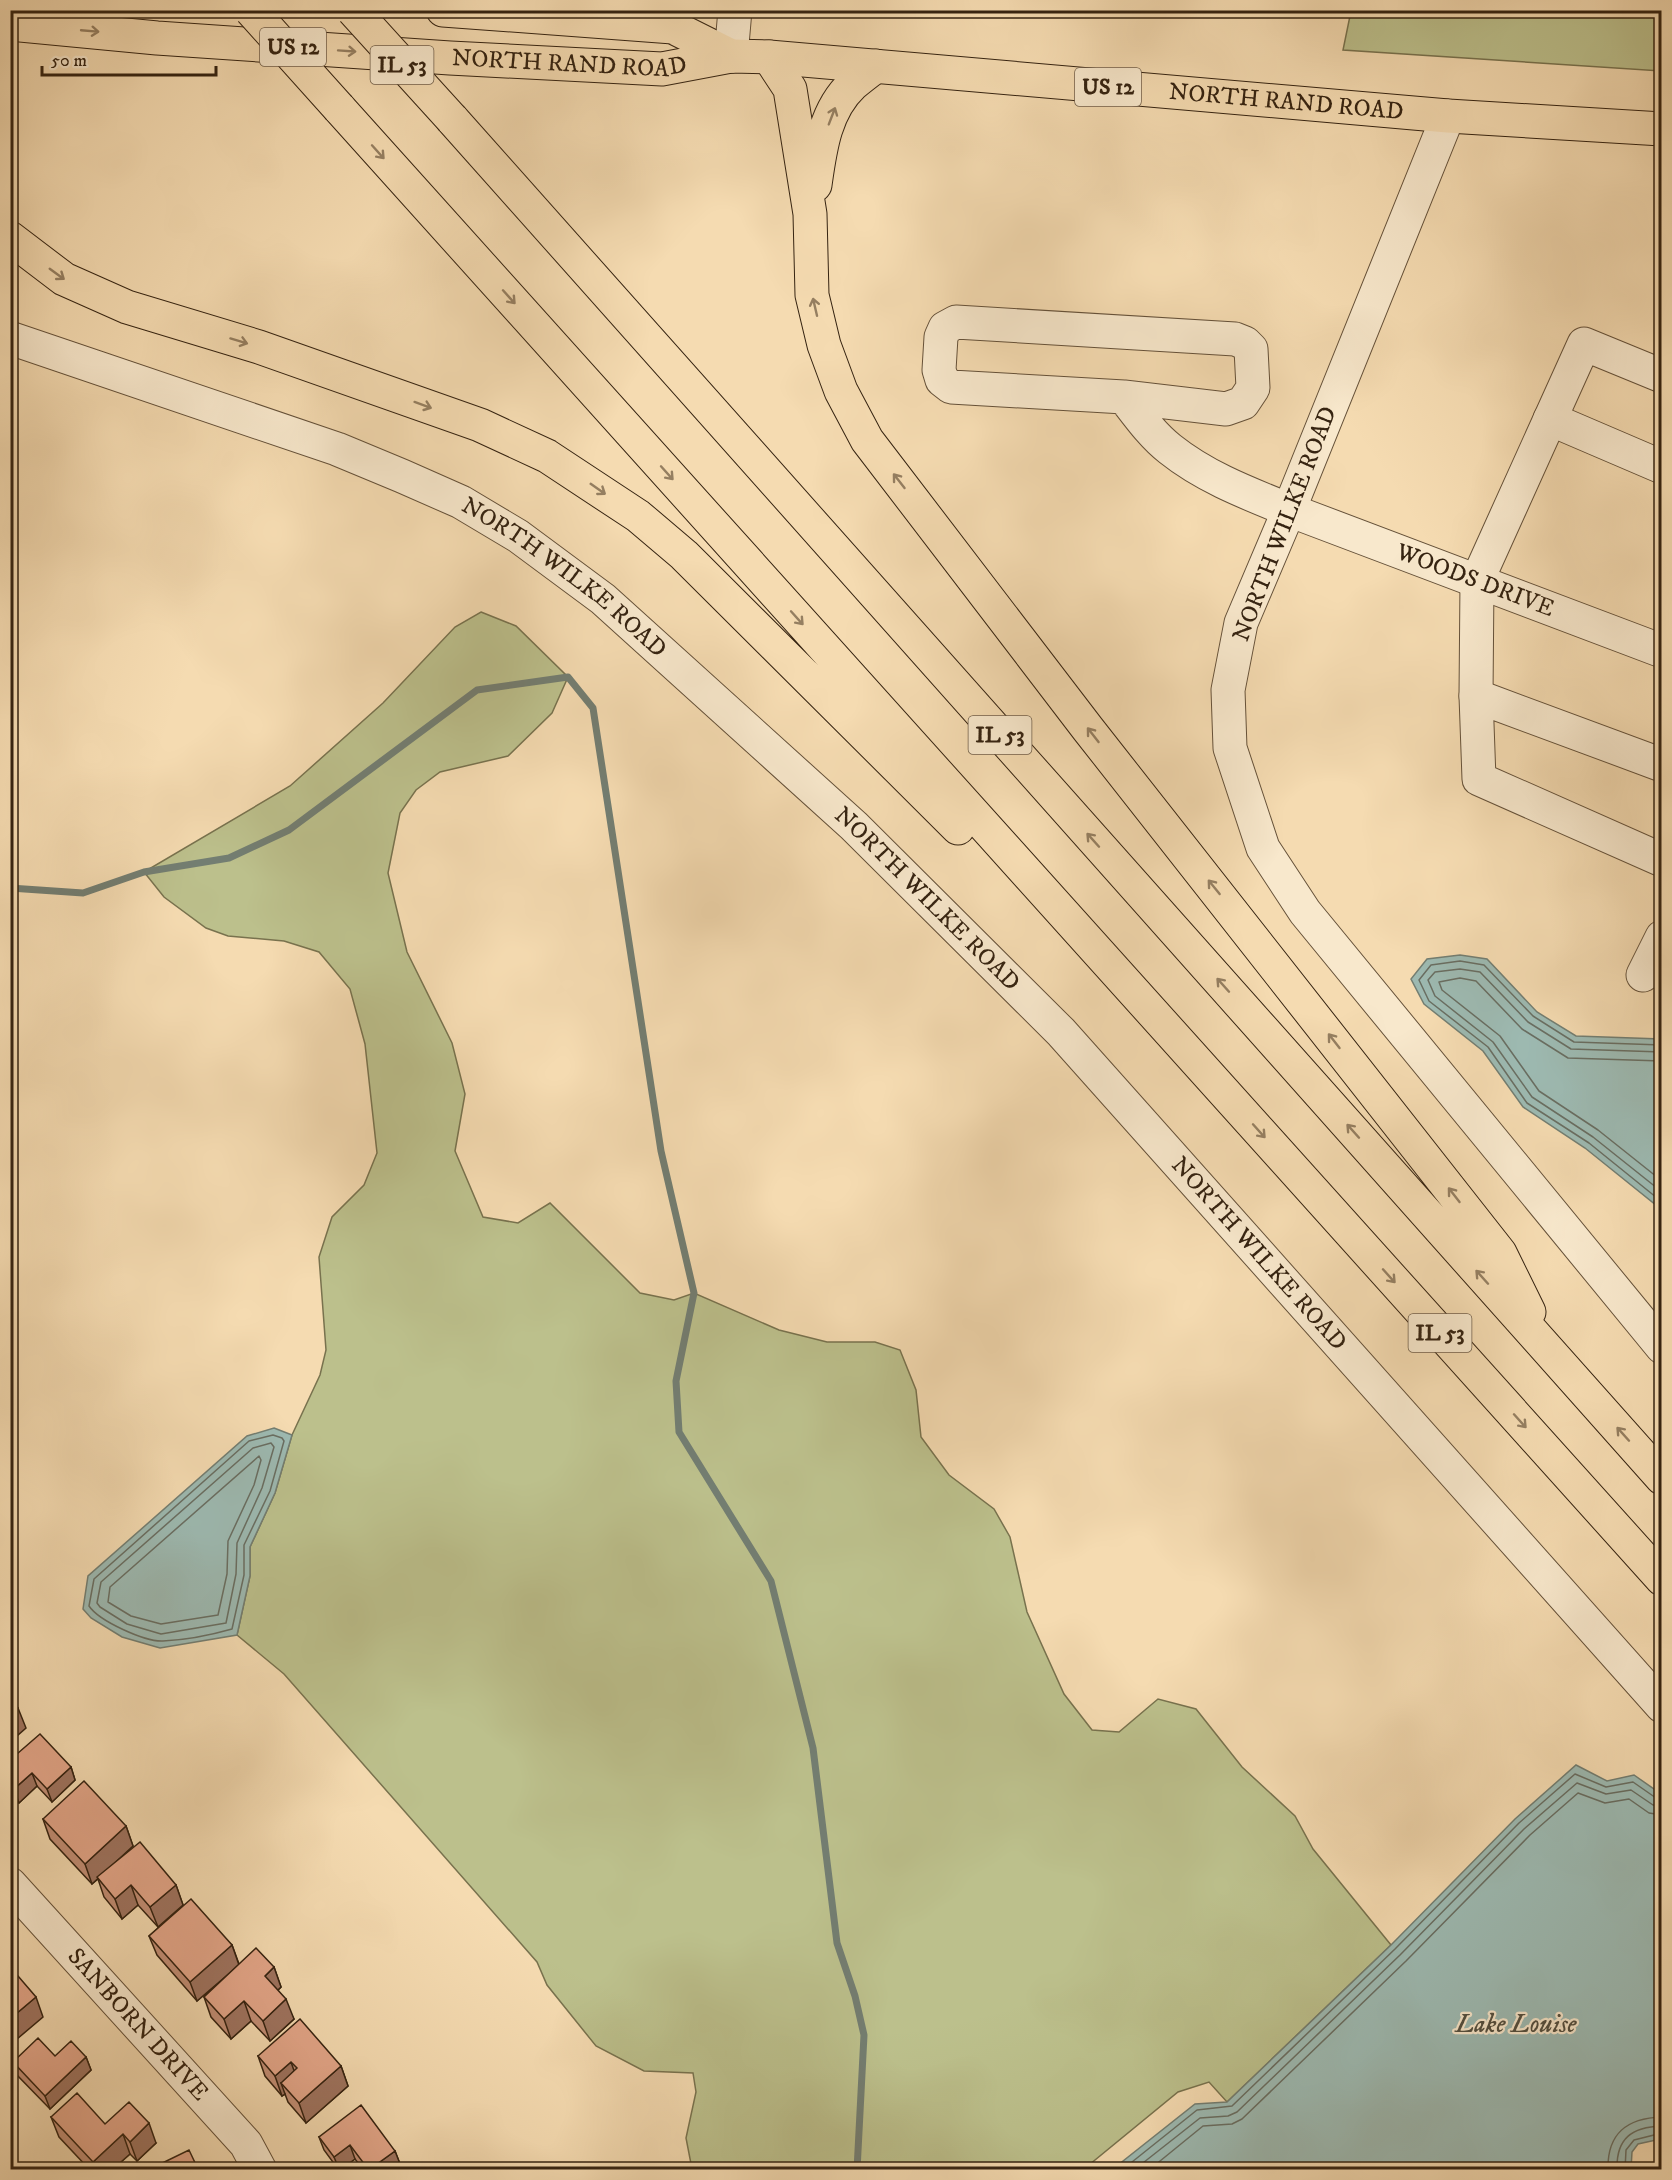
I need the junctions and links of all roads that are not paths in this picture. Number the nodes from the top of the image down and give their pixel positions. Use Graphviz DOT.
graph roads {
  1 [pos="251,10"];
  2 [pos="353,10"];
  3 [pos="443,10"];
  4 [pos="735,10"];
  5 [pos="10,24"];
  6 [pos="731,56"];
  7 [pos="769,57"];
  8 [pos="876,66"];
  9 [pos="1448,116"];
  10 [pos="1662,129"];
  11 [pos="810,213"];
  12 [pos="10,238"];
  13 [pos="10,338"];
  14 [pos="1662,376"];
  15 [pos="1124,397"];
  16 [pos="1550,419"];
  17 [pos="1662,467"];
  18 [pos="1289,510"];
  19 [pos="1477,581"];
  20 [pos="1662,651"];
  21 [pos="1476,696"];
  22 [pos="1662,765"];
  23 [pos="1662,860"];
  24 [pos="1662,937"];
  25 [pos="1643,975"];
  26 [pos="1220,1088"];
  27 [pos="1662,1347"];
  28 [pos="1549,1352"];
  29 [pos="1662,1478"];
  30 [pos="1662,1579"];
  31 [pos="1662,1706"];
  32 [pos="10,1884"];
  33 [pos="260,2169"];
  1 -- 26 [label="main road, IL 53, one-way, bridge"];
  28 -- 2 [label="main road, IL 53, one-way, bridge"];
  3 -- 6 [label="main road, NORTH RAND ROAD / US 12"];
  4 -- 6 [label="street"];
  5 -- 6 [label="main road, NORTH RAND ROAD / US 12, one-way"];
  6 -- 7 [label="main road, NORTH RAND ROAD / US 12"];
  7 -- 8 [label="main road, NORTH RAND ROAD / US 12"];
  7 -- 11 [label="main road"];
  8 -- 9 [label="main road, NORTH RAND ROAD / US 12"];
  11 -- 8 [label="main road, one-way"];
  9 -- 10 [label="main road, NORTH RAND ROAD / US 12"];
  9 -- 18 [label="street, NORTH WILKE ROAD"];
  28 -- 11 [label="main road, one-way"];
  12 -- 26 [label="main road, one-way"];
  13 -- 31 [label="street, NORTH WILKE ROAD"];
  14 -- 16 [label="street"];
  15 -- 15 [label="street"];
  15 -- 18 [label="street, WOODS DRIVE"];
  16 -- 17 [label="street"];
  16 -- 19 [label="street"];
  18 -- 19 [label="street, WOODS DRIVE"];
  18 -- 27 [label="street, NORTH WILKE ROAD"];
  19 -- 20 [label="street, WOODS DRIVE"];
  19 -- 21 [label="street"];
  21 -- 22 [label="street"];
  21 -- 23 [label="street"];
  24 -- 25 [label="street"];
  26 -- 30 [label="main road, IL 53, one-way"];
  29 -- 28 [label="main road, IL 53, one-way"];
  32 -- 33 [label="street, SANBORN DRIVE"];
}
